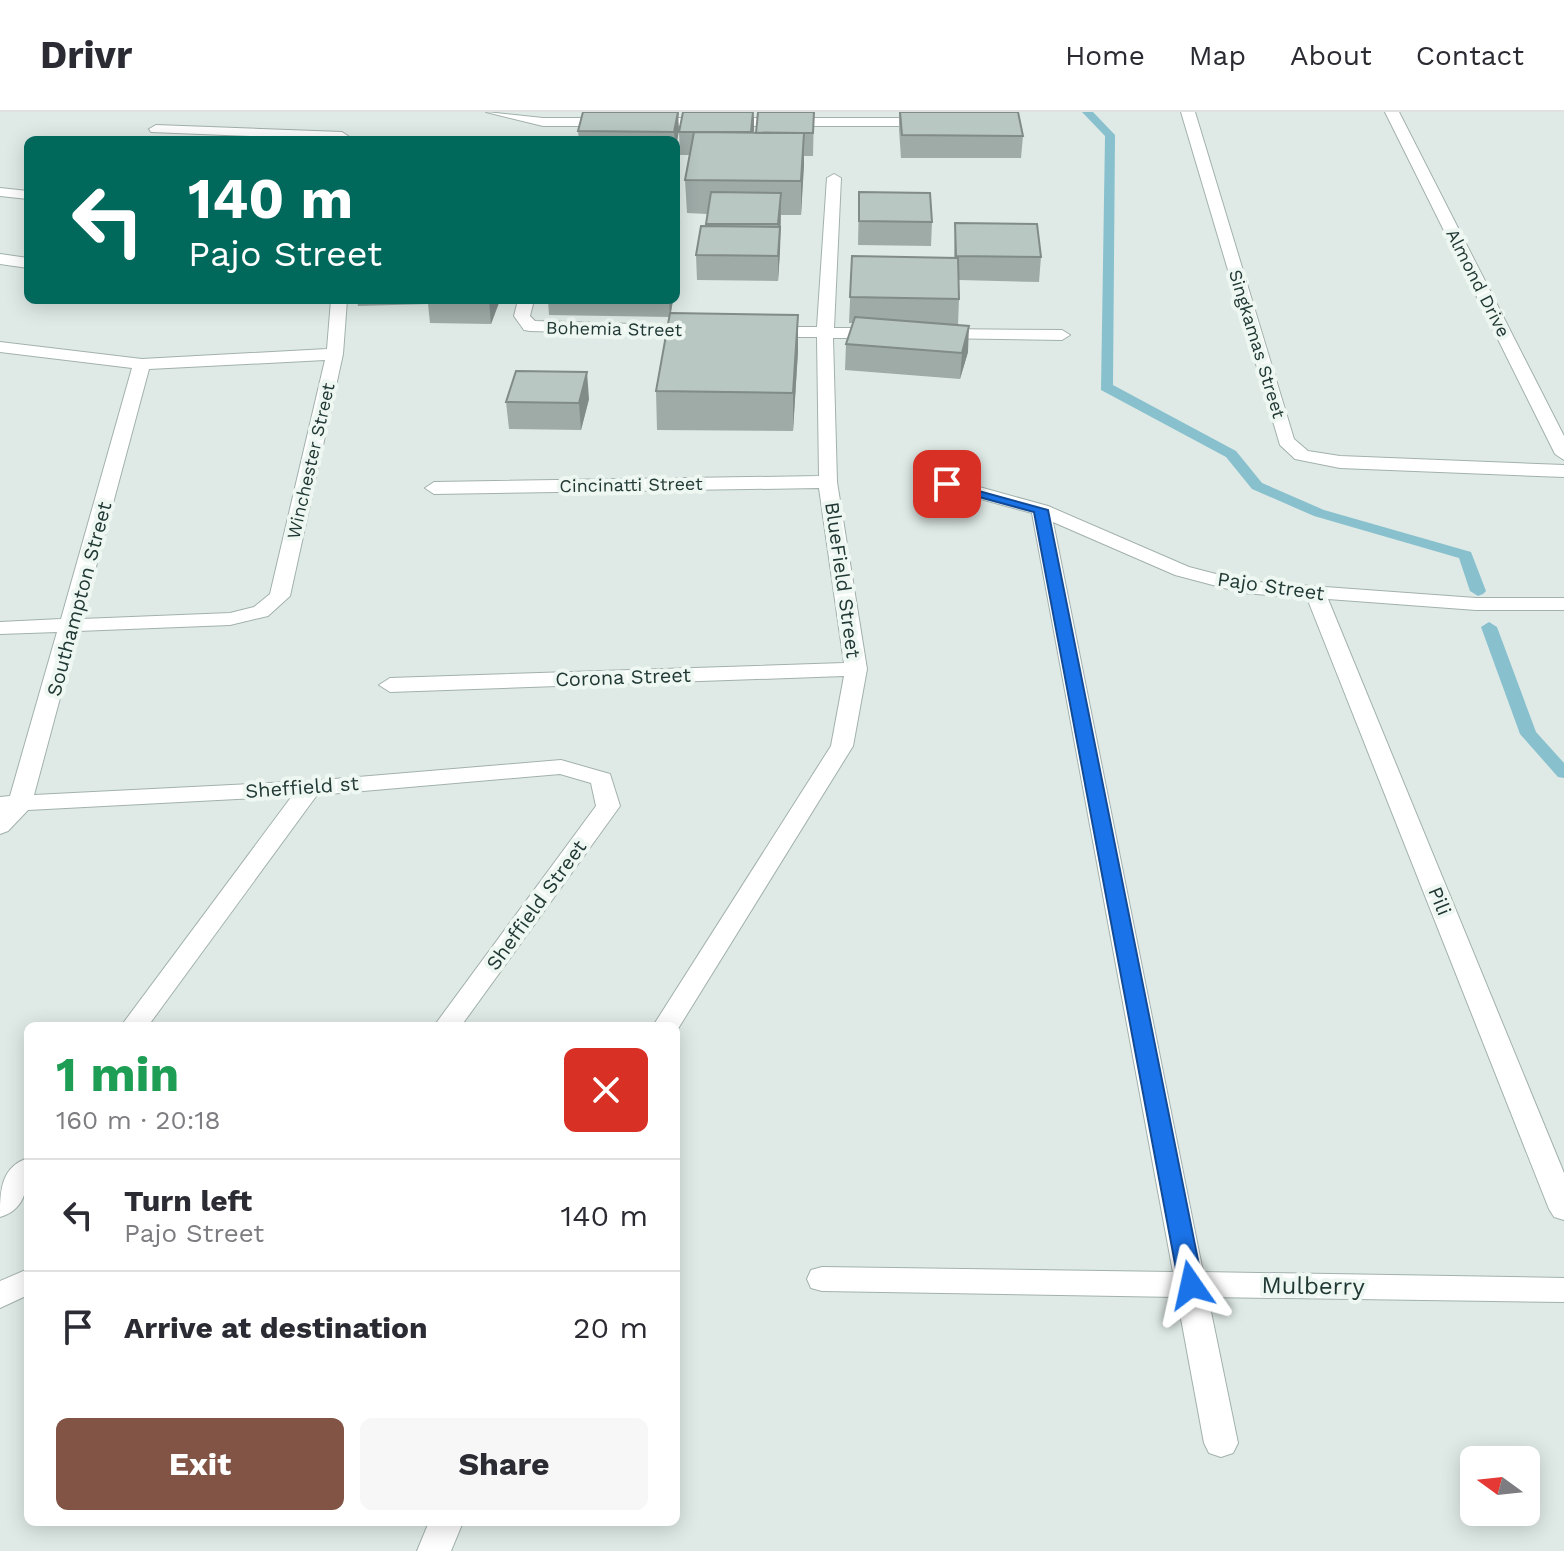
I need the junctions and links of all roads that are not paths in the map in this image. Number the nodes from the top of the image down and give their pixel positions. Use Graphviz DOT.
graph roads {
  1 [pos="493,112"];
  2 [pos="1188,112"];
  3 [pos="1392,112"];
  4 [pos="953,122"];
  5 [pos="156,129"];
  6 [pos="192,135"];
  7 [pos="342,136"];
  8 [pos="834,178"];
  9 [pos="0,192"];
  10 [pos="24,195"];
  11 [pos="0,259"];
  12 [pos="24,262"];
  13 [pos="339,304"];
  14 [pos="525,304"];
  15 [pos="713,331"];
  16 [pos="745,331"];
  17 [pos="825,332"];
  18 [pos="1062,335"];
  19 [pos="0,347"];
  20 [pos="335,354"];
  21 [pos="142,364"];
  22 [pos="1564,454"];
  23 [pos="1564,471"];
  24 [pos="828,482"];
  25 [pos="947,484"];
  26 [pos="434,488"];
  27 [pos="1041,510"];
  28 [pos="1316,594"];
  29 [pos="1564,604"];
  30 [pos="72,627"];
  31 [pos="0,628"];
  32 [pos="856,669"];
  33 [pos="390,685"];
  34 [pos="602,779"];
  35 [pos="310,788"];
  36 [pos="10,804"];
  37 [pos="0,826"];
  38 [pos="137,1022"];
  39 [pos="450,1022"];
  40 [pos="668,1022"];
  41 [pos="24,1174"];
  42 [pos="0,1206"];
  43 [pos="1564,1209"];
  44 [pos="822,1279"];
  45 [pos="24,1283"];
  46 [pos="1191,1285"];
  47 [pos="1564,1290"];
  48 [pos="0,1295"];
  49 [pos="1221,1443"];
  50 [pos="444,1526"];
  51 [pos="434,1551"];
  1 -- 4 [label="street"];
  2 -- 23 [label="street, Singkamas Street"];
  3 -- 22 [label="street, Almond Drive"];
  5 -- 6 [label="street"];
  6 -- 7 [label="street"];
  8 -- 17 [label="street, BlueField Street"];
  9 -- 10 [label="street"];
  11 -- 12 [label="street"];
  13 -- 20 [label="street, Winchester Street"];
  14 -- 15 [label="street, Bohemia Street"];
  16 -- 17 [label="street"];
  17 -- 18 [label="street"];
  17 -- 24 [label="street, BlueField Street"];
  19 -- 21 [label="street"];
  20 -- 21 [label="street"];
  20 -- 30 [label="street, Winchester Street"];
  21 -- 30 [label="street, Southampton Street"];
  24 -- 26 [label="street, Cincinatti Street"];
  24 -- 32 [label="street, BlueField Street"];
  25 -- 27 [label="street, Pajo Street"];
  27 -- 28 [label="street, Pajo Street"];
  27 -- 46 [label="street"];
  28 -- 29 [label="street, Pajo Street"];
  28 -- 43 [label="street, Pili"];
  30 -- 31 [label="street"];
  30 -- 36 [label="street, Southampton Street"];
  32 -- 33 [label="street, Corona Street"];
  32 -- 40 [label="street, BlueField Street"];
  34 -- 35 [label="street, Sheffield st"];
  34 -- 39 [label="street, Sheffield Street"];
  35 -- 36 [label="street, Sheffield st"];
  35 -- 38 [label="street"];
  36 -- 37 [label="street, Southampton Street"];
  41 -- 42 [label="street"];
  44 -- 46 [label="street, Mulberry"];
  45 -- 48 [label="street"];
  46 -- 47 [label="street, Mulberry"];
  46 -- 49 [label="street"];
  50 -- 51 [label="street"];
}
